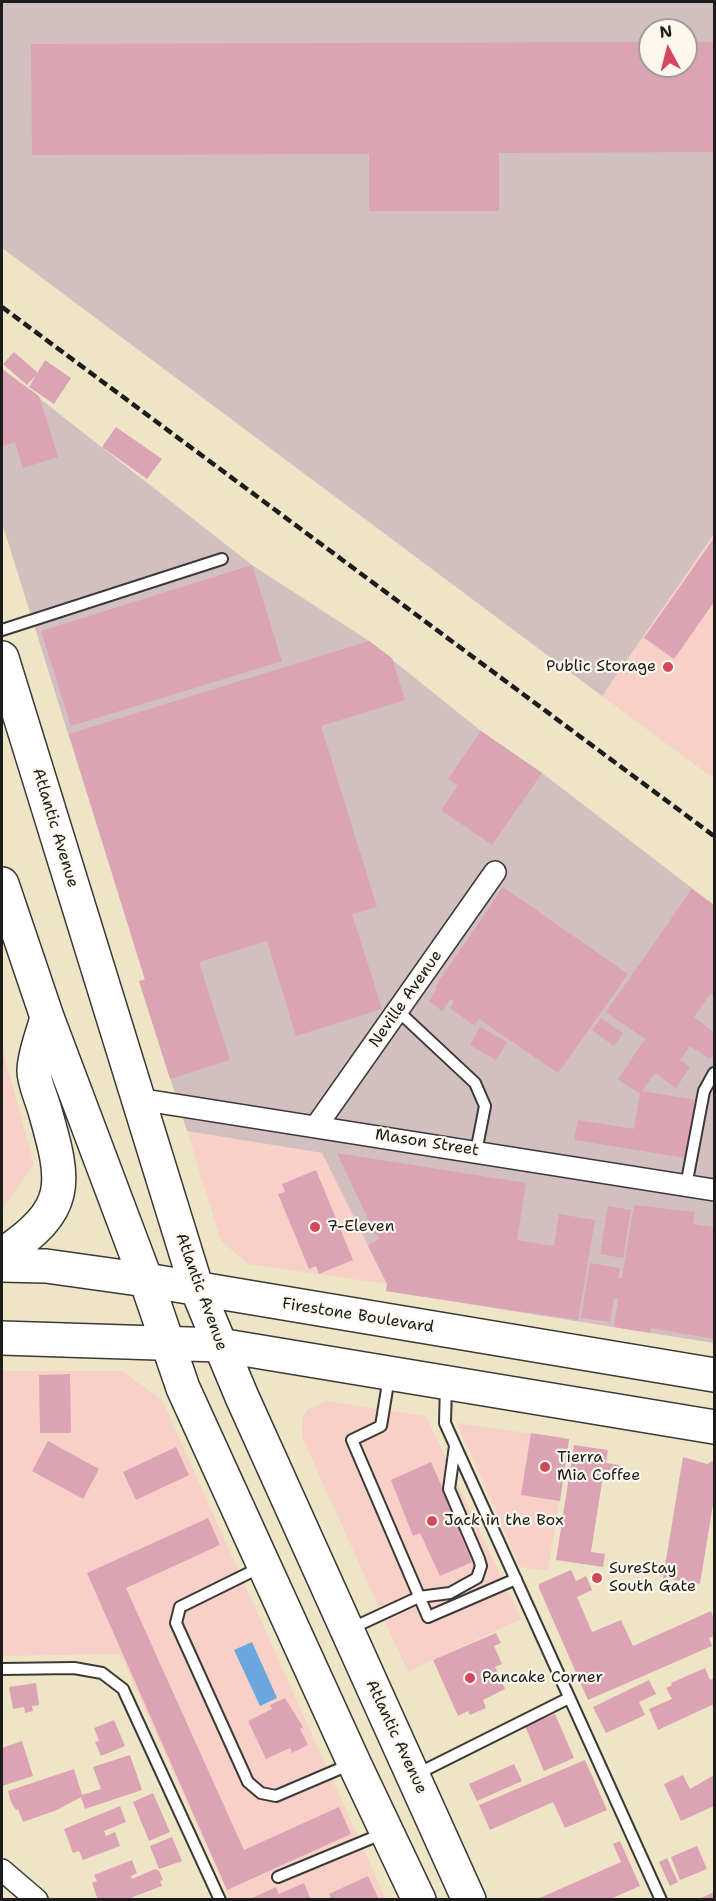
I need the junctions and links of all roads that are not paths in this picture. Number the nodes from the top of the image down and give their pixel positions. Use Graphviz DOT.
graph roads {
  1 [pos="222,560"];
  2 [pos="2,630"];
  3 [pos="2,658"];
  4 [pos="495,872"];
  5 [pos="2,884"];
  6 [pos="398,1011"];
  7 [pos="47,1017"];
  8 [pos="714,1073"];
  9 [pos="138,1099"];
  10 [pos="317,1125"];
  11 [pos="476,1152"];
  12 [pos="686,1186"];
  13 [pos="714,1189"];
  14 [pos="2,1255"];
  15 [pos="2,1264"];
  16 [pos="146,1280"];
  17 [pos="197,1289"];
  18 [pos="2,1338"];
  19 [pos="166,1342"];
  20 [pos="219,1345"];
  21 [pos="390,1374"];
  22 [pos="714,1375"];
  23 [pos="446,1383"];
  24 [pos="714,1427"];
  25 [pos="456,1445"];
  26 [pos="263,1566"];
  27 [pos="516,1579"];
  28 [pos="419,1597"];
  29 [pos="347,1630"];
  30 [pos="2,1669"];
  31 [pos="569,1698"];
  32 [pos="354,1763"];
  33 [pos="414,1776"];
  34 [pos="388,1832"];
  35 [pos="2,1870"];
  36 [pos="278,1877"];
  37 [pos="37,1899"];
  38 [pos="220,1899"];
  39 [pos="419,1899"];
  40 [pos="470,1899"];
  41 [pos="661,1899"];
  1 -- 2 [label="lane"];
  3 -- 9 [label="main road, Atlantic Avenue"];
  4 -- 6 [label="street, Neville Avenue"];
  5 -- 7 [label="main road"];
  6 -- 10 [label="street, Neville Avenue"];
  6 -- 11 [label="lane"];
  7 -- 14 [label="main road"];
  7 -- 16 [label="main road"];
  8 -- 12 [label="lane"];
  9 -- 10 [label="street, Mason Street"];
  9 -- 17 [label="main road, Atlantic Avenue"];
  10 -- 11 [label="street, Mason Street"];
  11 -- 12 [label="street, Mason Street"];
  12 -- 13 [label="street, Mason Street"];
  15 -- 16 [label="main road, Firestone Boulevard"];
  16 -- 17 [label="main road, Firestone Boulevard"];
  16 -- 19 [label="main road"];
  17 -- 20 [label="main road, Atlantic Avenue"];
  17 -- 22 [label="main road, Firestone Boulevard"];
  18 -- 19 [label="main road"];
  19 -- 20 [label="main road"];
  19 -- 26 [label="main road"];
  20 -- 21 [label="main road"];
  20 -- 29 [label="main road, Atlantic Avenue"];
  21 -- 23 [label="main road"];
  21 -- 28 [label="lane"];
  23 -- 24 [label="main road"];
  23 -- 25 [label="lane"];
  25 -- 27 [label="lane"];
  25 -- 28 [label="lane"];
  26 -- 32 [label="main road"];
  26 -- 32 [label="lane"];
  27 -- 28 [label="lane"];
  27 -- 31 [label="lane"];
  28 -- 29 [label="lane"];
  29 -- 33 [label="main road, Atlantic Avenue"];
  30 -- 38 [label="lane"];
  31 -- 33 [label="lane"];
  31 -- 41 [label="lane"];
  32 -- 34 [label="main road"];
  33 -- 40 [label="main road, Atlantic Avenue"];
  34 -- 36 [label="lane"];
  34 -- 39 [label="main road"];
  35 -- 37 [label="street"];
}
